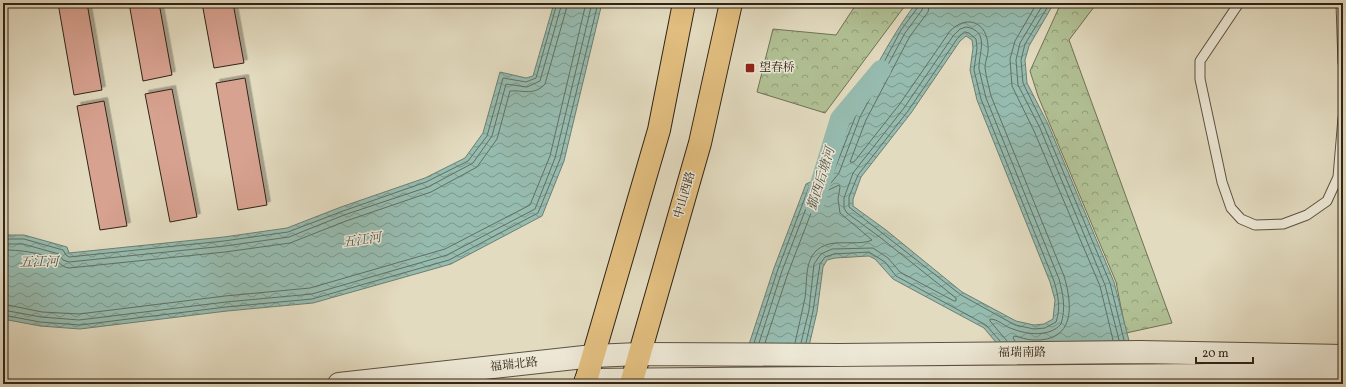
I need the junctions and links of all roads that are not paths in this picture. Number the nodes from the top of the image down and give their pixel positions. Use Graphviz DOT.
graph roads {
  1 [pos="684,3"];
  2 [pos="731,3"];
  3 [pos="1238,3"];
  4 [pos="1341,3"];
  5 [pos="1343,63"];
  6 [pos="1343,118"];
  7 [pos="639,354"];
  8 [pos="593,356"];
  9 [pos="1343,356"];
  10 [pos="1343,374"];
  11 [pos="586,382"];
  12 [pos="631,382"];
  13 [pos="339,384"];
  1 -- 8 [label="main road"];
  2 -- 7 [label="main road, 中山西路"];
  3 -- 6 [label="lane"];
  4 -- 5 [label="lane"];
  7 -- 8 [label="street"];
  7 -- 9 [label="street, 福瑞南路"];
  7 -- 12 [label="main road, 中山西路"];
  8 -- 11 [label="main road"];
  8 -- 13 [label="street, 福瑞北路"];
  10 -- 12 [label="street, 福瑞南路"];
  11 -- 12 [label="street, 福瑞南路"];
}
